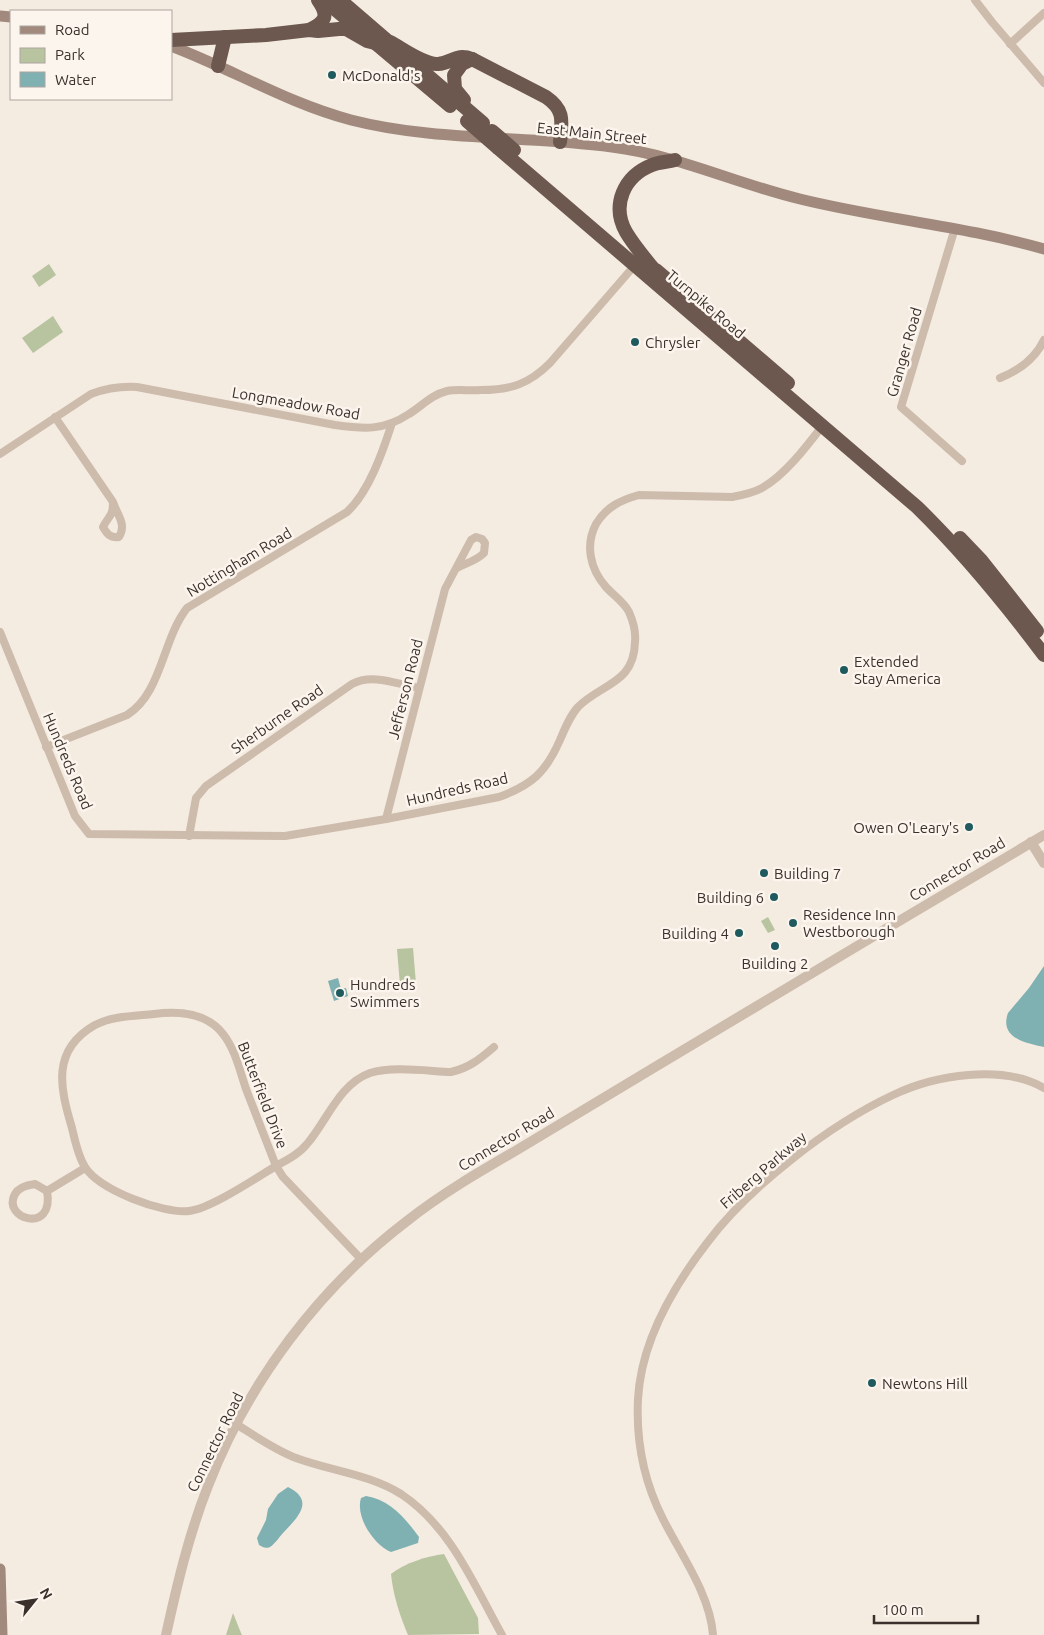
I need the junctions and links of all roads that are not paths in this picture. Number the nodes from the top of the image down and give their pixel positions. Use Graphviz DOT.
graph roads {
  1 [pos="318,0"];
  2 [pos="324,0"];
  3 [pos="340,0"];
  4 [pos="975,0"];
  5 [pos="1044,14"];
  6 [pos="309,30"];
  7 [pos="225,38"];
  8 [pos="172,40"];
  9 [pos="390,42"];
  10 [pos="374,43"];
  11 [pos="1010,44"];
  12 [pos="172,46"];
  13 [pos="472,59"];
  14 [pos="218,66"];
  15 [pos="1044,83"];
  16 [pos="476,120"];
  17 [pos="560,142"];
  18 [pos="675,160"];
  19 [pos="955,228"];
  20 [pos="1044,249"];
  21 [pos="635,265"];
  22 [pos="652,267"];
  23 [pos="1044,340"];
  24 [pos="1000,378"];
  25 [pos="55,417"];
  26 [pos="392,423"];
  27 [pos="823,425"];
  28 [pos="0,454"];
  29 [pos="962,461"];
  30 [pos="113,502"];
  31 [pos="457,568"];
  32 [pos="0,632"];
  33 [pos="1044,642"];
  34 [pos="1044,655"];
  35 [pos="419,688"];
  36 [pos="46,747"];
  37 [pos="386,819"];
  38 [pos="1044,834"];
  39 [pos="189,836"];
  40 [pos="1031,842"];
  41 [pos="1044,863"];
  42 [pos="494,1047"];
  43 [pos="1044,1088"];
  44 [pos="276,1166"];
  45 [pos="85,1168"];
  46 [pos="47,1191"];
  47 [pos="361,1259"];
  48 [pos="236,1424"];
  49 [pos="0,1569"];
  50 [pos="2,1635"];
  51 [pos="166,1635"];
  52 [pos="502,1635"];
  53 [pos="713,1635"];
  1 -- 6 [label="highway"];
  2 -- 10 [label="highway, Turnpike Road"];
  3 -- 9 [label="highway, Turnpike Road"];
  4 -- 11 [label="street"];
  5 -- 11 [label="street"];
  6 -- 7 [label="highway"];
  6 -- 10 [label="highway"];
  7 -- 8 [label="highway"];
  7 -- 14 [label="highway"];
  9 -- 13 [label="highway"];
  9 -- 16 [label="highway, Turnpike Road"];
  10 -- 16 [label="highway, Turnpike Road"];
  11 -- 15 [label="street"];
  12 -- 14 [label="main road, East Main Street"];
  13 -- 16 [label="highway"];
  13 -- 17 [label="highway"];
  14 -- 17 [label="main road, East Main Street"];
  16 -- 21 [label="highway, Turnpike Road, bridge"];
  16 -- 22 [label="highway, Turnpike Road, bridge"];
  17 -- 18 [label="main road, East Main Street"];
  18 -- 19 [label="main road, East Main Street"];
  18 -- 22 [label="highway"];
  19 -- 20 [label="main road, East Main Street"];
  19 -- 29 [label="street, Granger Road"];
  21 -- 26 [label="street, Longmeadow Road"];
  21 -- 27 [label="highway, Turnpike Road"];
  22 -- 33 [label="highway, Turnpike Road"];
  23 -- 24 [label="street"];
  25 -- 26 [label="street, Longmeadow Road"];
  25 -- 28 [label="street, Longmeadow Road"];
  25 -- 30 [label="street"];
  26 -- 36 [label="street, Nottingham Road"];
  27 -- 34 [label="highway, Turnpike Road"];
  27 -- 37 [label="street, Hundreds Road"];
  31 -- 35 [label="street, Jefferson Road"];
  32 -- 36 [label="street, Hundreds Road"];
  35 -- 37 [label="street, Jefferson Road"];
  35 -- 39 [label="street, Sherburne Road"];
  36 -- 39 [label="street, Hundreds Road"];
  37 -- 39 [label="street, Hundreds Road"];
  38 -- 40 [label="street, Connector Road"];
  40 -- 41 [label="street"];
  40 -- 47 [label="street, Connector Road"];
  42 -- 44 [label="street"];
  43 -- 53 [label="street, Friberg Parkway"];
  44 -- 45 [label="street, Butterfield Drive"];
  44 -- 45 [label="street, Butterfield Drive"];
  44 -- 47 [label="street, Butterfield Drive"];
  45 -- 46 [label="street"];
  46 -- 46 [label="street"];
  47 -- 48 [label="street, Connector Road"];
  48 -- 51 [label="street, Connector Road"];
  48 -- 52 [label="street"];
  49 -- 50 [label="main road"];
}
